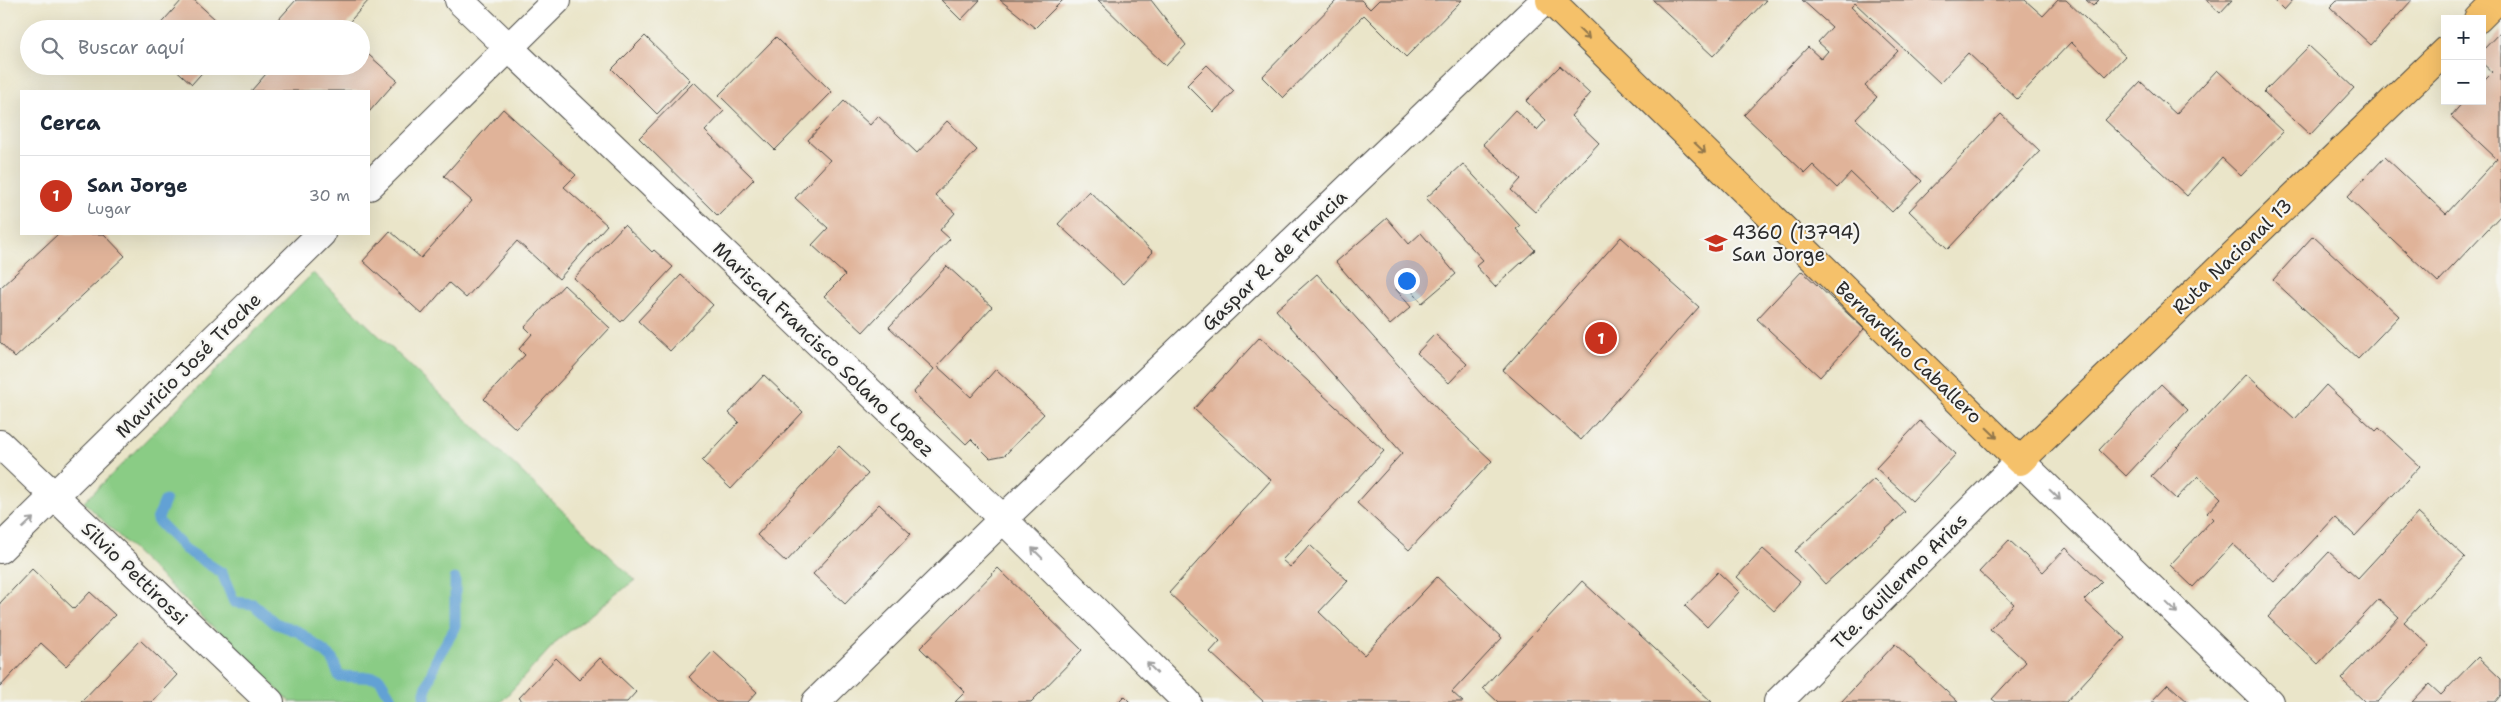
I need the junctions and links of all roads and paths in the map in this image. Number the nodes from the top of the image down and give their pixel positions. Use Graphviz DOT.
graph roads {
  1 [pos="459,0"];
  2 [pos="556,0"];
  3 [pos="1545,0"];
  4 [pos="1550,0"];
  5 [pos="2497,0"];
  6 [pos="2482,15"];
  7 [pos="508,48"];
  8 [pos="2441,55"];
  9 [pos="370,185"];
  10 [pos="320,235"];
  11 [pos="0,444"];
  12 [pos="2020,461"];
  13 [pos="56,497"];
  14 [pos="1003,519"];
  15 [pos="0,549"];
  16 [pos="270,702"];
  17 [pos="816,702"];
  18 [pos="1187,702"];
  19 [pos="1778,702"];
  20 [pos="2269,702"];
  1 -- 7 [label="street, Mariscal Francisco Solano Lopez"];
  2 -- 7 [label="street"];
  3 -- 14 [label="street, Gaspar R. de Francia"];
  4 -- 12 [label="highway, Bernardino Caballero, one-way"];
  5 -- 6 [label="highway"];
  7 -- 9 [label="street"];
  7 -- 14 [label="street, Mariscal Francisco Solano Lopez"];
  8 -- 12 [label="highway, Ruta Nacional 13"];
  10 -- 13 [label="street, Mauricio José Troche"];
  11 -- 13 [label="street, Silvio Pettirossi"];
  12 -- 19 [label="street, Tte. Guillermo Arias"];
  12 -- 20 [label="street, Bernardino Caballero, one-way"];
  15 -- 13 [label="street, Mauricio José Troche, one-way"];
  13 -- 16 [label="street, Silvio Pettirossi"];
  14 -- 17 [label="street, Gaspar R. de Francia"];
  18 -- 14 [label="street, Mariscal Francisco Solano Lopez, one-way"];
}
